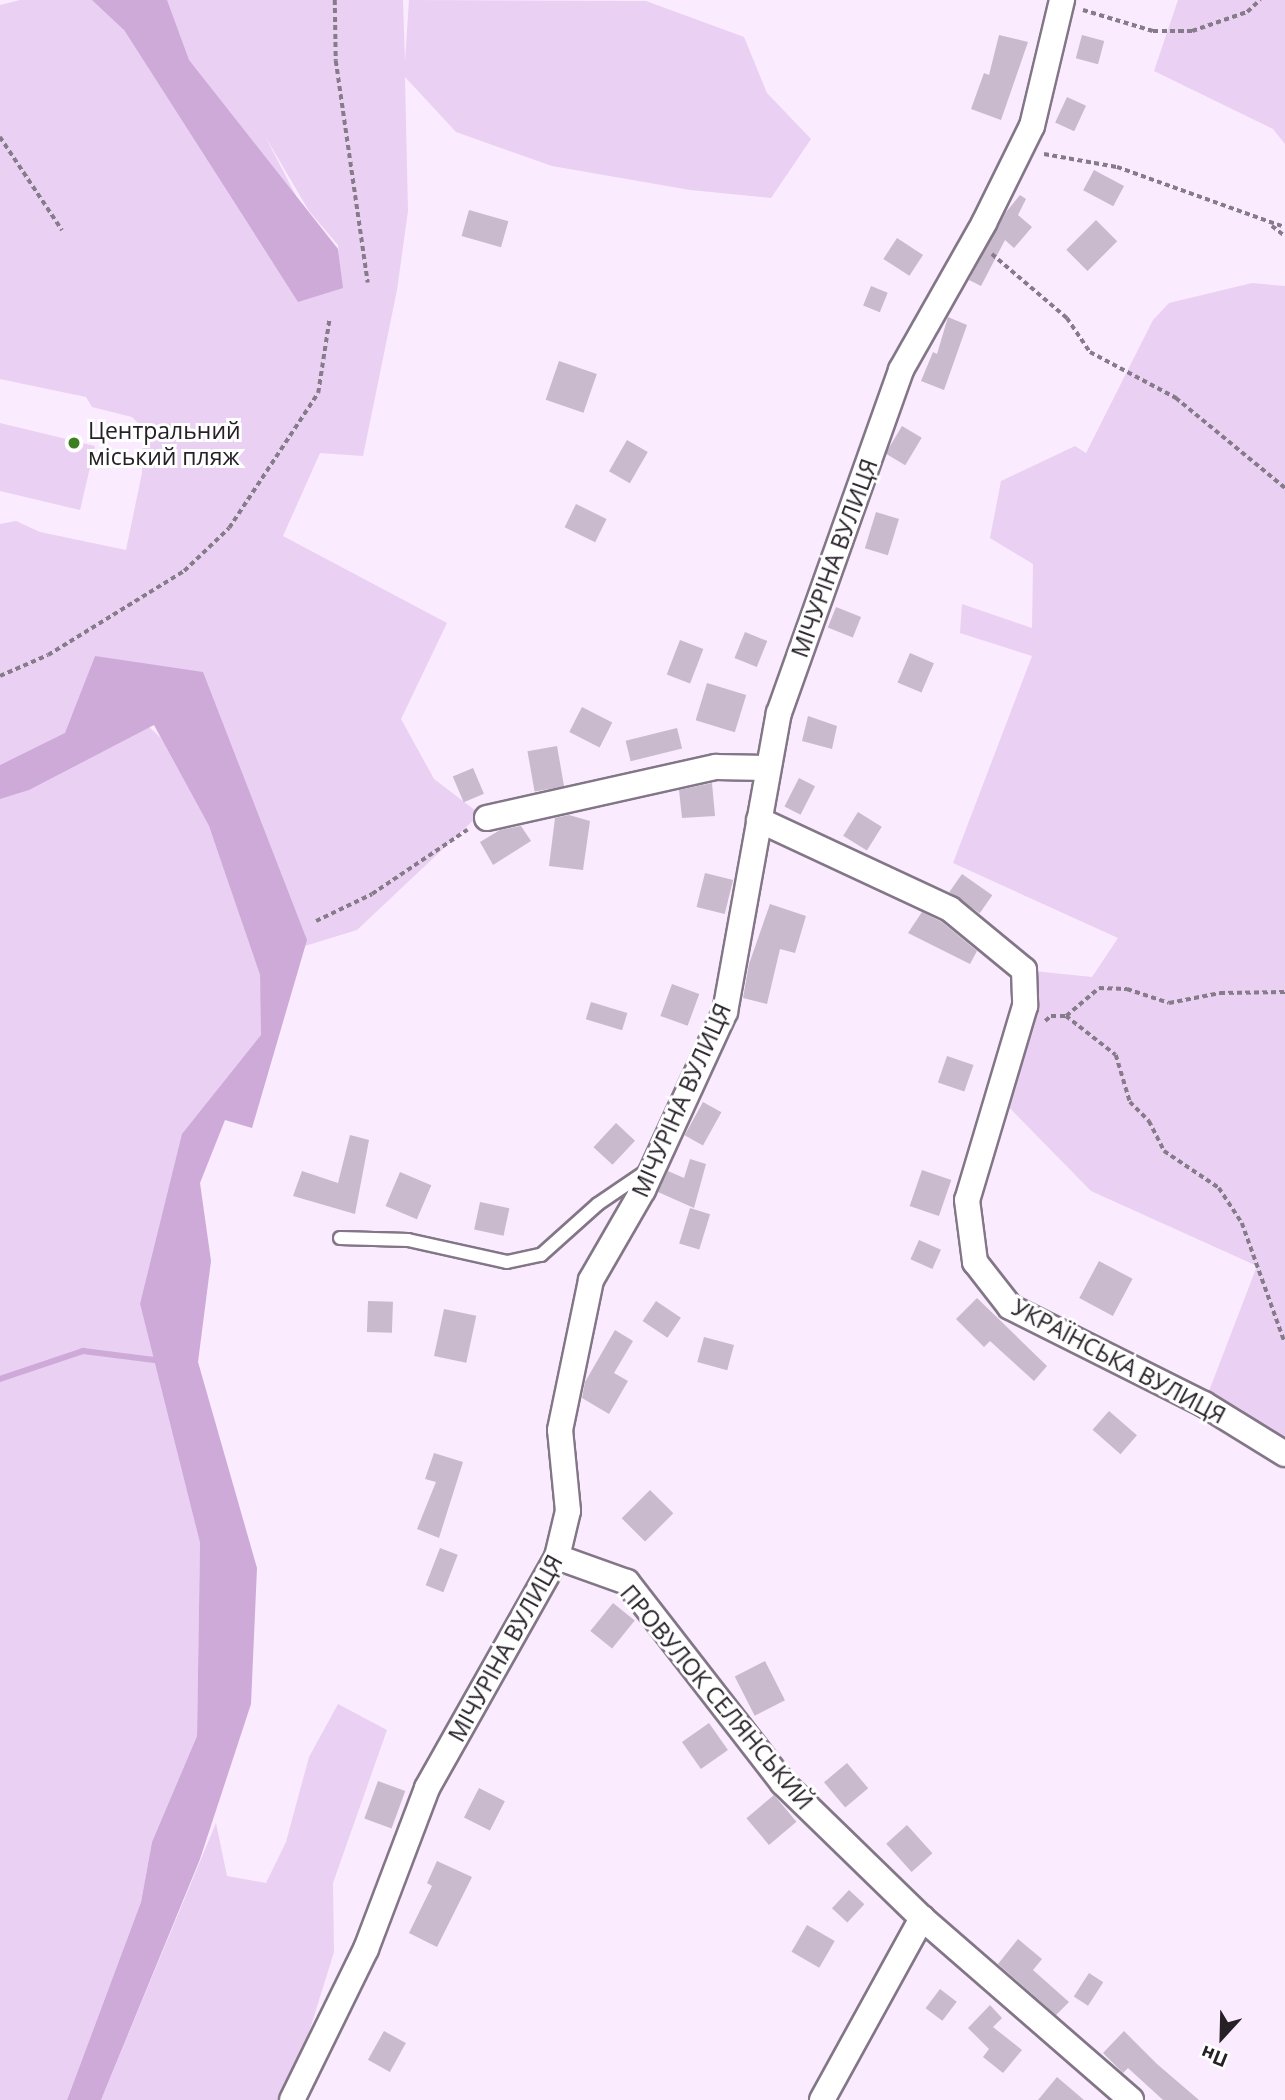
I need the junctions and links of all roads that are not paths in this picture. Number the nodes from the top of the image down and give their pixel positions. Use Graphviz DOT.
graph roads {
  1 [pos="1057,1"];
  2 [pos="767,768"];
  3 [pos="486,818"];
  4 [pos="759,820"];
  5 [pos="654,1166"];
  6 [pos="340,1238"];
  7 [pos="1285,1454"];
  8 [pos="558,1557"];
  9 [pos="922,1918"];
  10 [pos="292,2100"];
  11 [pos="822,2100"];
  12 [pos="1130,2100"];
  1 -- 2 [label="street, МІЧУРІНА ВУЛИЦЯ"];
  2 -- 3 [label="street"];
  2 -- 4 [label="street, МІЧУРІНА ВУЛИЦЯ"];
  4 -- 5 [label="street, МІЧУРІНА ВУЛИЦЯ"];
  4 -- 7 [label="street, УКРАЇНСЬКА ВУЛИЦЯ"];
  5 -- 6 [label="lane"];
  5 -- 8 [label="street, МІЧУРІНА ВУЛИЦЯ"];
  8 -- 9 [label="street, ПРОВУЛОК СЕЛЯНСЬКИЙ"];
  8 -- 10 [label="street, МІЧУРІНА ВУЛИЦЯ"];
  9 -- 11 [label="street"];
  9 -- 12 [label="street, ПРОВУЛОК СЕЛЯНСЬКИЙ"];
}
